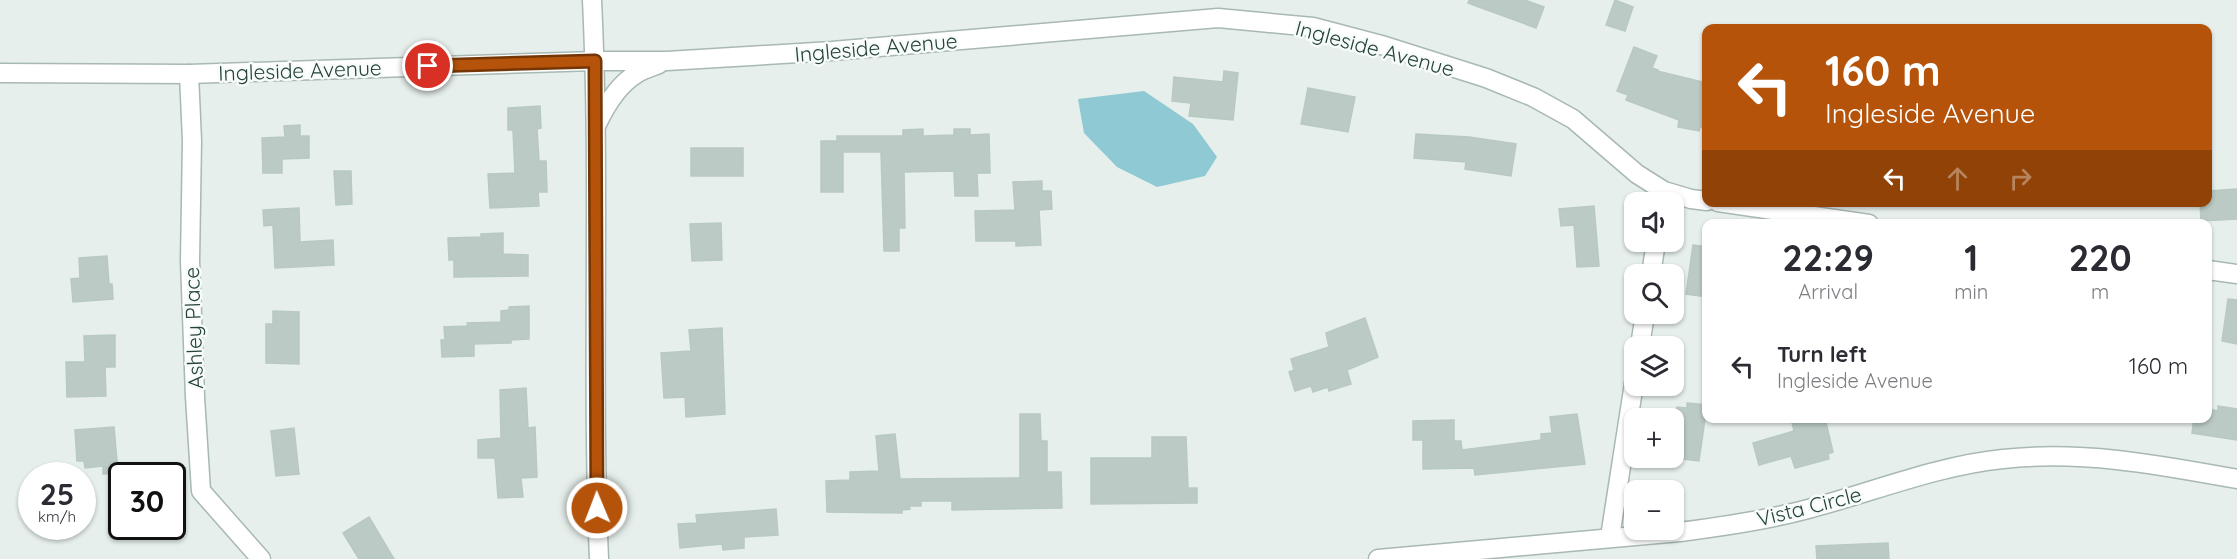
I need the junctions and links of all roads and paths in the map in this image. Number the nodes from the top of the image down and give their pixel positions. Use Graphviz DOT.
graph roads {
  1 [pos="592,0"];
  2 [pos="595,61"];
  3 [pos="667,61"];
  4 [pos="0,73"];
  5 [pos="189,74"];
  6 [pos="596,126"];
  7 [pos="1658,192"];
  8 [pos="1684,198"];
  9 [pos="1702,200"];
  10 [pos="1752,207"];
  11 [pos="1835,219"];
  12 [pos="2212,271"];
  13 [pos="2237,274"];
  14 [pos="1632,396"];
  15 [pos="2237,480"];
  16 [pos="1610,537"];
  17 [pos="261,559"];
  18 [pos="599,559"];
  19 [pos="1378,559"];
  1 -- 2 [label="street"];
  2 -- 3 [label="street, Ingleside Avenue"];
  2 -- 5 [label="street, Ingleside Avenue"];
  2 -- 6 [label="street"];
  3 -- 6 [label="street"];
  3 -- 7 [label="street, Ingleside Avenue"];
  4 -- 5 [label="street, Ingleside Avenue"];
  5 -- 17 [label="street, Ashley Place"];
  6 -- 18 [label="street"];
  8 -- 9 [label="street, Ingleside Avenue"];
  10 -- 11 [label="street"];
  12 -- 13 [label="street"];
  14 -- 16 [label="street"];
  15 -- 16 [label="street, Vista Circle"];
  16 -- 19 [label="street, Vista Circle"];
}
